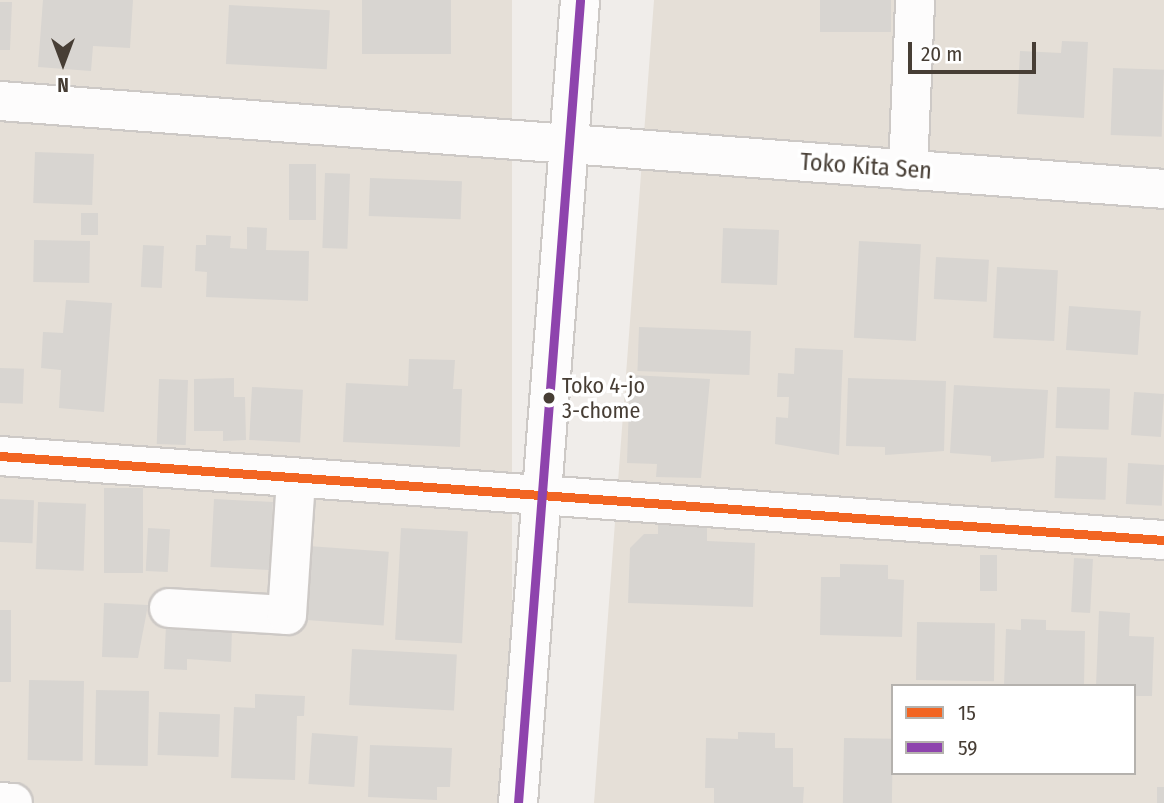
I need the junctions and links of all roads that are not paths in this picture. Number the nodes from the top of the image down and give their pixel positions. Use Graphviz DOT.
graph roads {
  1 [pos="580,0"];
  2 [pos="915,0"];
  3 [pos="0,101"];
  4 [pos="568,144"];
  5 [pos="908,170"];
  6 [pos="1164,189"];
  7 [pos="0,456"];
  8 [pos="296,478"];
  9 [pos="538,497"];
  10 [pos="1164,541"];
  11 [pos="169,608"];
  12 [pos="0,802"];
  13 [pos="13,803"];
  14 [pos="518,803"];
  1 -- 4 [label="street"];
  2 -- 5 [label="street"];
  3 -- 4 [label="street, Toko Kita Sen"];
  4 -- 5 [label="street, Toko Kita Sen"];
  4 -- 9 [label="street"];
  5 -- 6 [label="street, Toko Kita Sen"];
  7 -- 8 [label="street"];
  8 -- 9 [label="street"];
  8 -- 11 [label="street"];
  9 -- 10 [label="street"];
  9 -- 14 [label="street"];
  12 -- 13 [label="street"];
}
